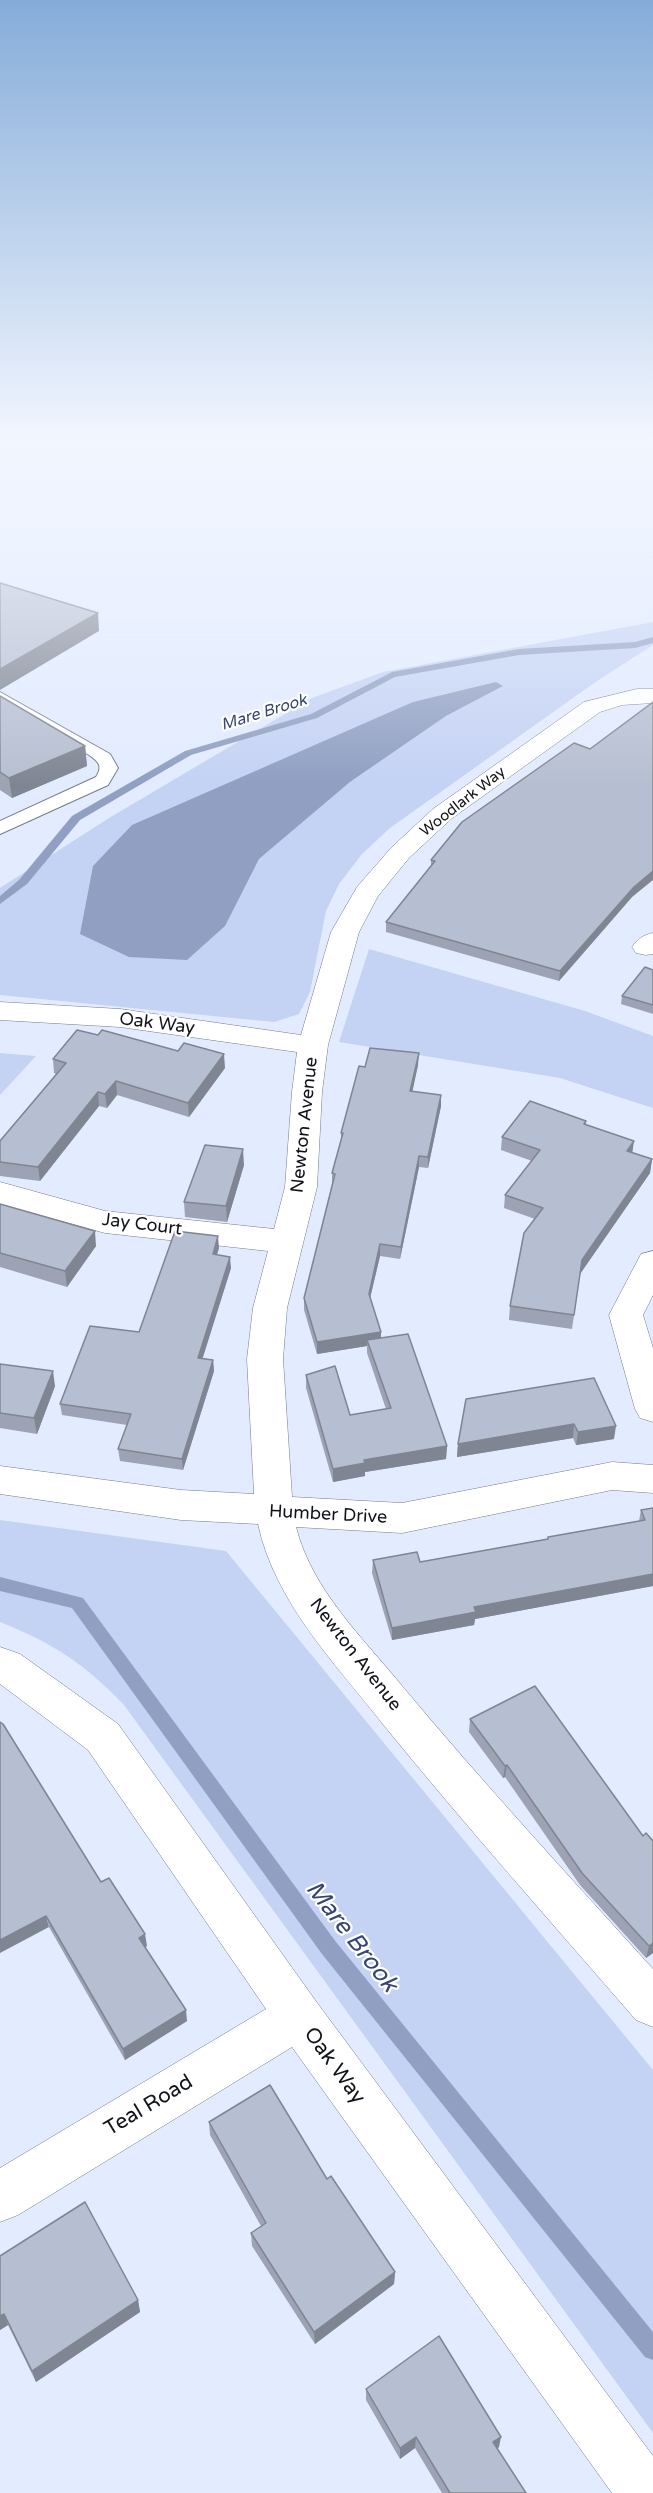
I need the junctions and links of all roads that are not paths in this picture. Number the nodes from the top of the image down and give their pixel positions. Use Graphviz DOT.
graph roads {
  1 [pos="653,696"];
  2 [pos="0,697"];
  3 [pos="0,828"];
  4 [pos="0,1011"];
  5 [pos="313,1045"];
  6 [pos="0,1193"];
  7 [pos="286,1242"];
  8 [pos="653,1262"];
  9 [pos="653,1409"];
  10 [pos="653,1479"];
  11 [pos="0,1480"];
  12 [pos="274,1512"];
  13 [pos="0,1664"];
  14 [pos="653,2004"];
  15 [pos="298,2016"];
  16 [pos="0,2197"];
  17 [pos="646,2493"];
  1 -- 5 [label="street, Woodlark Way"];
  2 -- 3 [label="lane"];
  4 -- 5 [label="street, Oak Way"];
  5 -- 7 [label="street, Newton Avenue"];
  6 -- 7 [label="street, Jay Court"];
  7 -- 12 [label="street, Newton Avenue"];
  8 -- 9 [label="street"];
  10 -- 12 [label="street, Humber Drive"];
  11 -- 12 [label="street, Humber Drive"];
  12 -- 14 [label="street, Newton Avenue"];
  13 -- 15 [label="street, Oak Way"];
  15 -- 16 [label="street, Teal Road"];
  15 -- 17 [label="street, Oak Way"];
}
